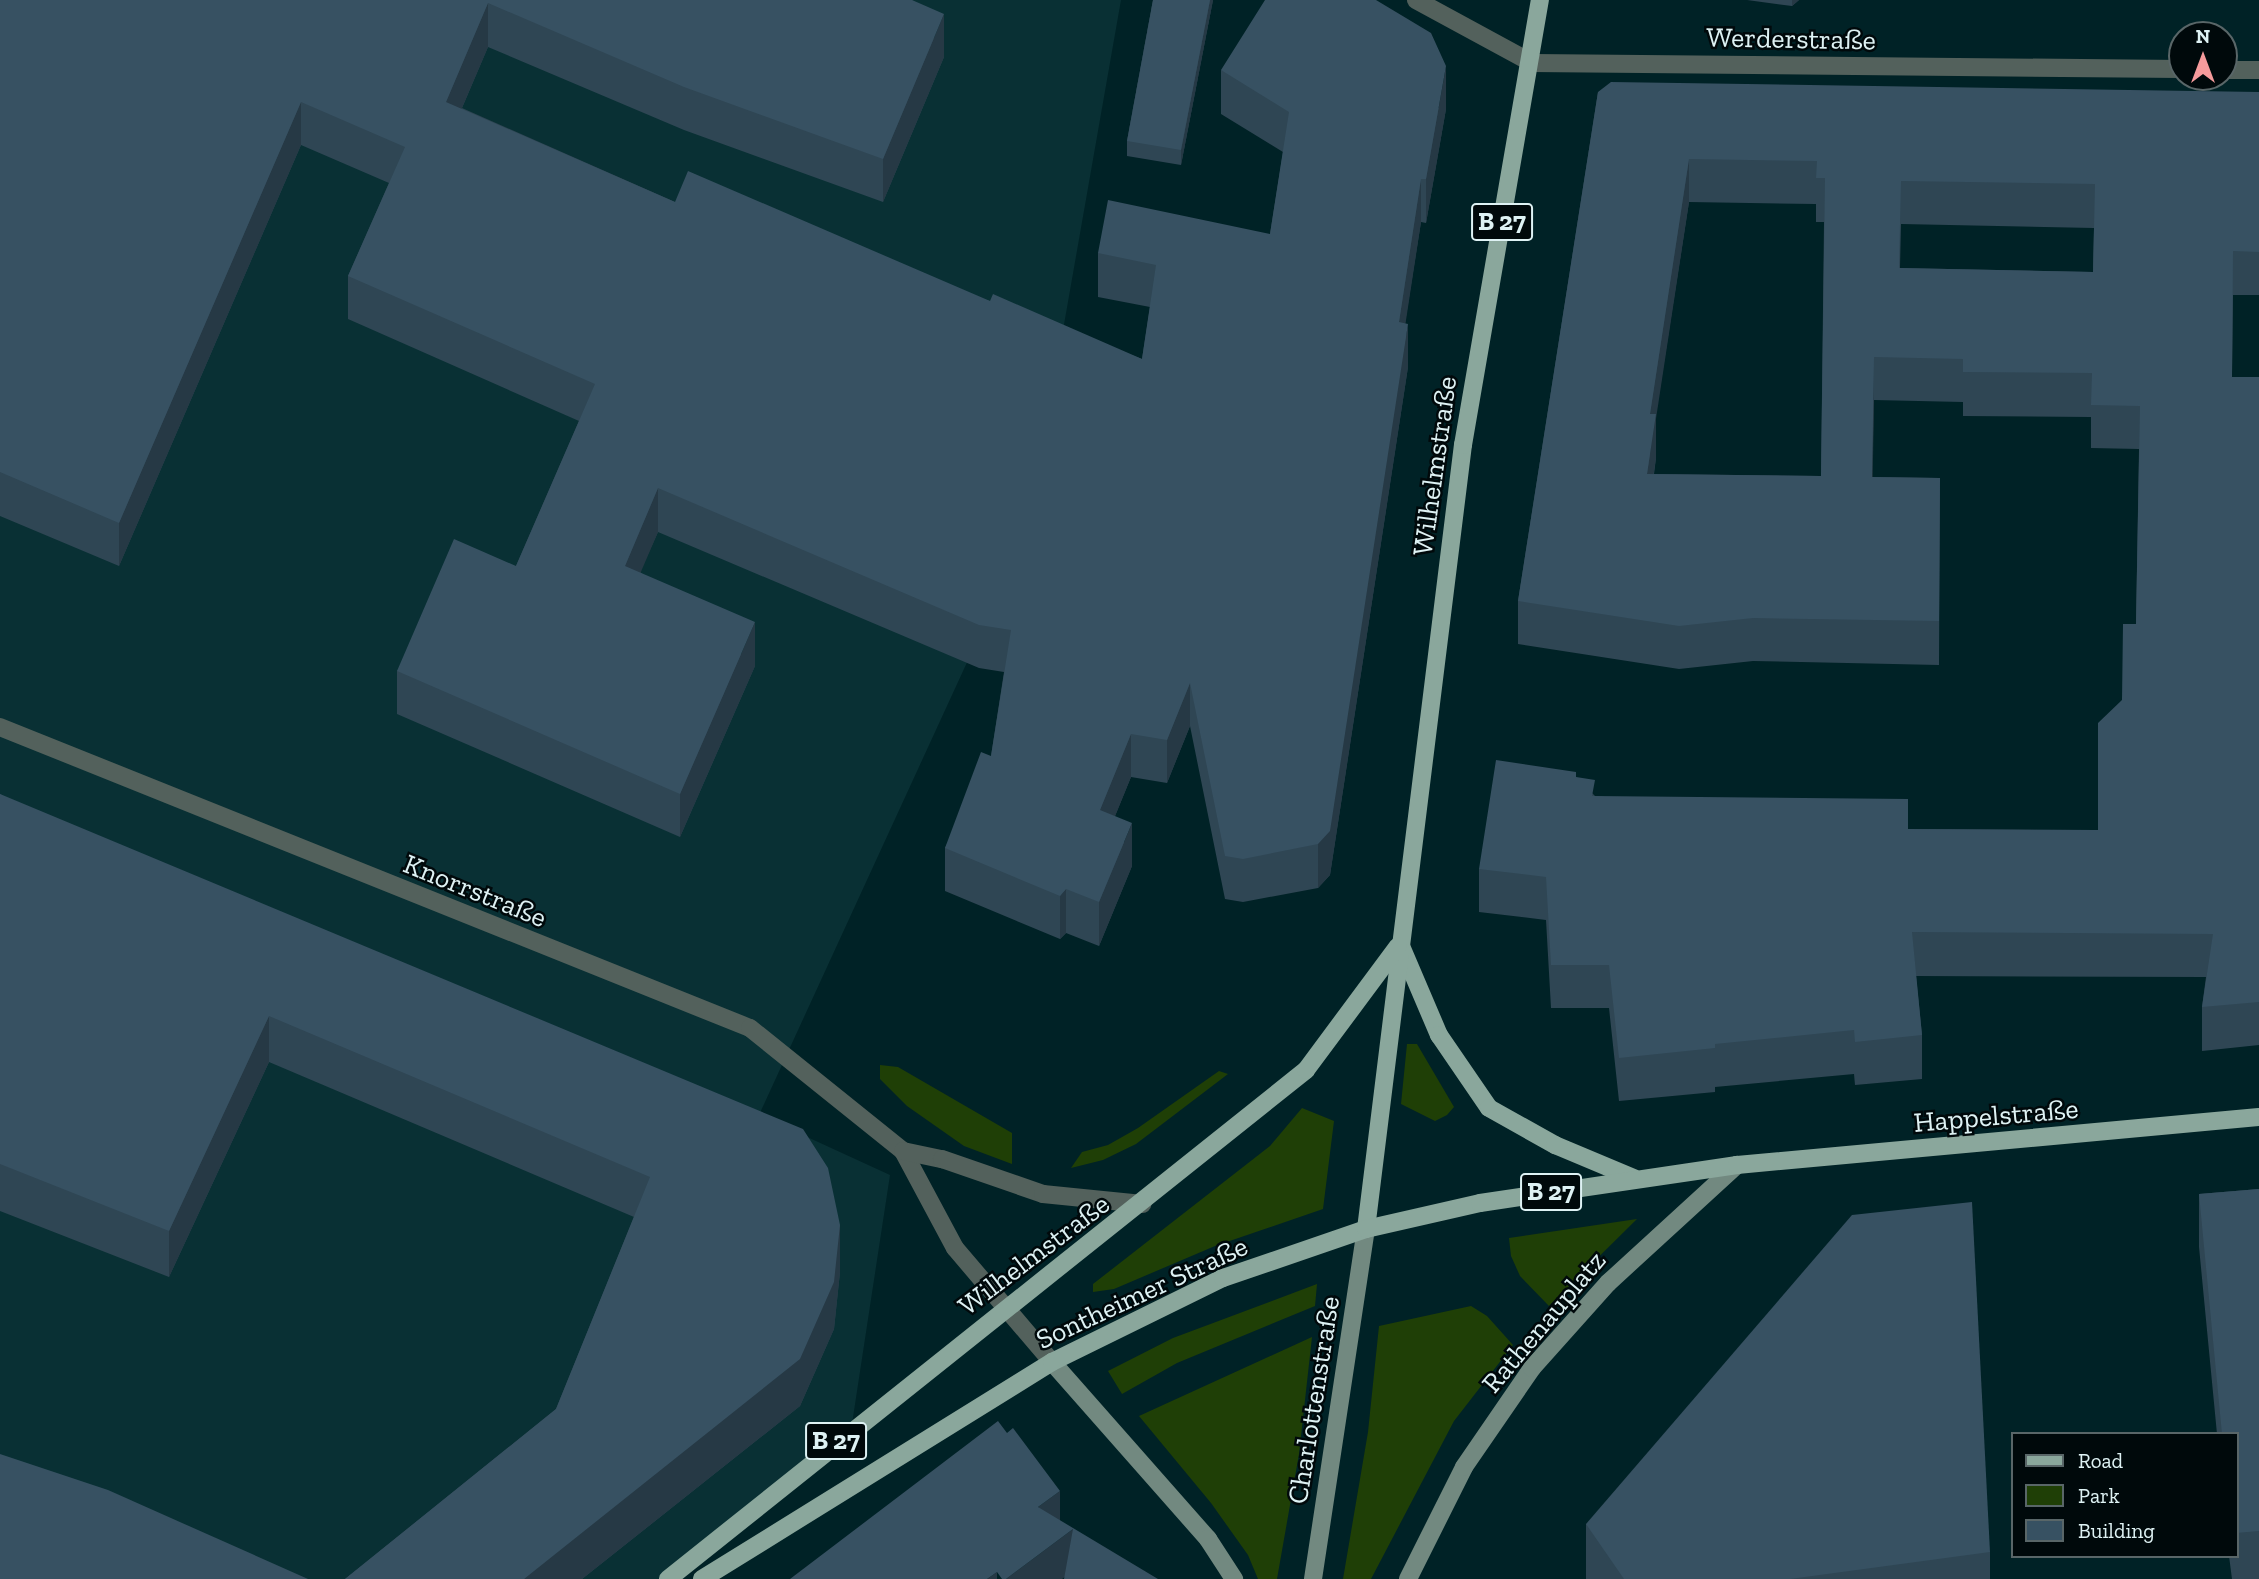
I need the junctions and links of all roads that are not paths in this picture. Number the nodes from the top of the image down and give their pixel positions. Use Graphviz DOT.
graph roads {
  1 [pos="1416,0"];
  2 [pos="1540,0"];
  3 [pos="1532,62"];
  4 [pos="2168,69"];
  5 [pos="2238,70"];
  6 [pos="2259,70"];
  7 [pos="0,727"];
  8 [pos="1400,943"];
  9 [pos="2259,1117"];
  10 [pos="903,1151"];
  11 [pos="1737,1165"];
  12 [pos="1636,1179"];
  13 [pos="1143,1204"];
  14 [pos="1366,1229"];
  15 [pos="1007,1308"];
  16 [pos="1052,1362"];
  17 [pos="668,1579"];
  18 [pos="702,1579"];
  19 [pos="1234,1579"];
  20 [pos="1313,1579"];
  21 [pos="1408,1579"];
  1 -- 3 [label="street, Werderstraße"];
  2 -- 3 [label="main road, Wilhelmstraße / B 27"];
  3 -- 4 [label="street, Werderstraße"];
  3 -- 8 [label="main road, Wilhelmstraße / B 27"];
  5 -- 6 [label="street"];
  7 -- 10 [label="street, Knorrstraße"];
  8 -- 12 [label="main road"];
  8 -- 13 [label="main road, Wilhelmstraße / B 27"];
  8 -- 14 [label="main road, Wilhelmstraße"];
  9 -- 11 [label="main road, Happelstraße / B 27"];
  10 -- 13 [label="street, Knorrstraße"];
  10 -- 15 [label="street, Knorrstraße"];
  11 -- 12 [label="main road, Sontheimer Straße / B 27"];
  11 -- 21 [label="main road, Rathenauplatz"];
  12 -- 14 [label="main road, Sontheimer Straße / B 27"];
  13 -- 15 [label="main road, Wilhelmstraße / B 27"];
  14 -- 16 [label="main road, Sontheimer Straße / B 27"];
  14 -- 20 [label="main road, Charlottenstraße"];
  15 -- 16 [label="street, Knorrstraße"];
  15 -- 17 [label="main road, Wilhelmstraße / B 27"];
  16 -- 18 [label="main road, Sontheimer Straße / B 27"];
  16 -- 19 [label="main road"];
}
